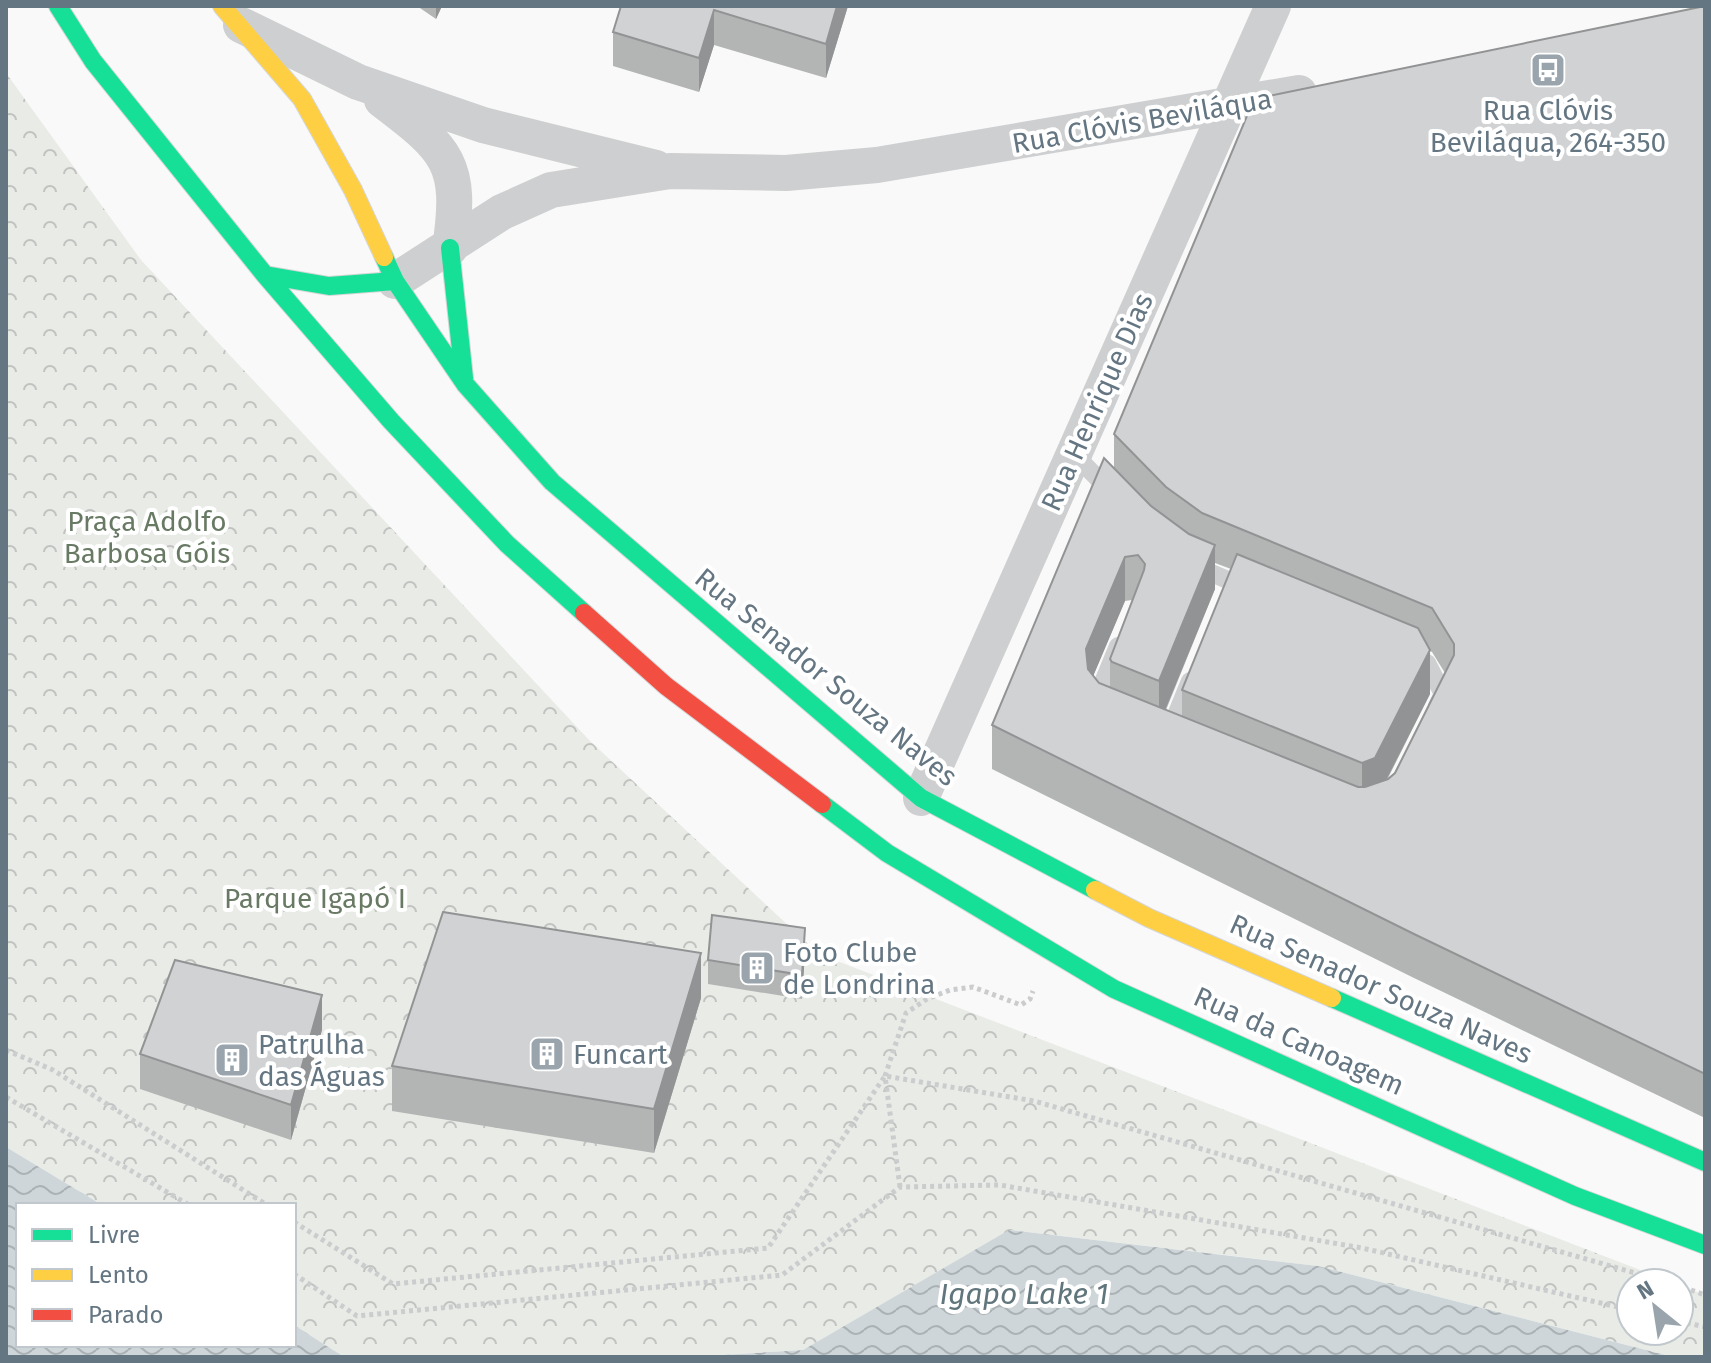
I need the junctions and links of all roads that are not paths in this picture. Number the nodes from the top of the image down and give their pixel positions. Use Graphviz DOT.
graph roads {
  1 [pos="58,6"];
  2 [pos="1273,6"];
  3 [pos="230,14"];
  4 [pos="358,82"];
  5 [pos="1336,86"];
  6 [pos="1228,107"];
  7 [pos="670,171"];
  8 [pos="450,248"];
  9 [pos="265,275"];
  10 [pos="395,281"];
  11 [pos="465,384"];
  12 [pos="1074,454"];
  13 [pos="1126,508"];
  14 [pos="1184,559"];
  15 [pos="1258,593"];
  16 [pos="1127,624"];
  17 [pos="1398,651"];
  18 [pos="1195,669"];
  19 [pos="1104,716"];
  20 [pos="1430,720"];
  21 [pos="1166,741"];
  22 [pos="921,798"];
  23 [pos="1705,1162"];
  24 [pos="1705,1245"];
  1 -- 9 [label="main road, Rua da Canoagem"];
  2 -- 6 [label="street, Rua Henrique Dias"];
  3 -- 4 [label="street, Rua Clóvis Beviláqua"];
  3 -- 10 [label="main road, Rua Senador Souza Naves"];
  4 -- 7 [label="street, Rua Clóvis Beviláqua"];
  4 -- 8 [label="street"];
  5 -- 6 [label="street, Rua Clóvis Beviláqua"];
  6 -- 7 [label="street, Rua Clóvis Beviláqua"];
  6 -- 12 [label="street, Rua Henrique Dias"];
  7 -- 8 [label="street, Rua Clóvis Beviláqua"];
  8 -- 10 [label="street, Rua Clóvis Beviláqua"];
  8 -- 11 [label="main road"];
  9 -- 10 [label="main road"];
  9 -- 24 [label="main road, Rua da Canoagem"];
  10 -- 11 [label="main road, Rua Senador Souza Naves"];
  11 -- 22 [label="main road, Rua Senador Souza Naves"];
  12 -- 13 [label="lane"];
  12 -- 22 [label="street, Rua Henrique Dias"];
  14 -- 15 [label="lane"];
  16 -- 19 [label="lane"];
  17 -- 20 [label="lane"];
  18 -- 21 [label="lane"];
  22 -- 23 [label="main road, Rua Senador Souza Naves"];
}
